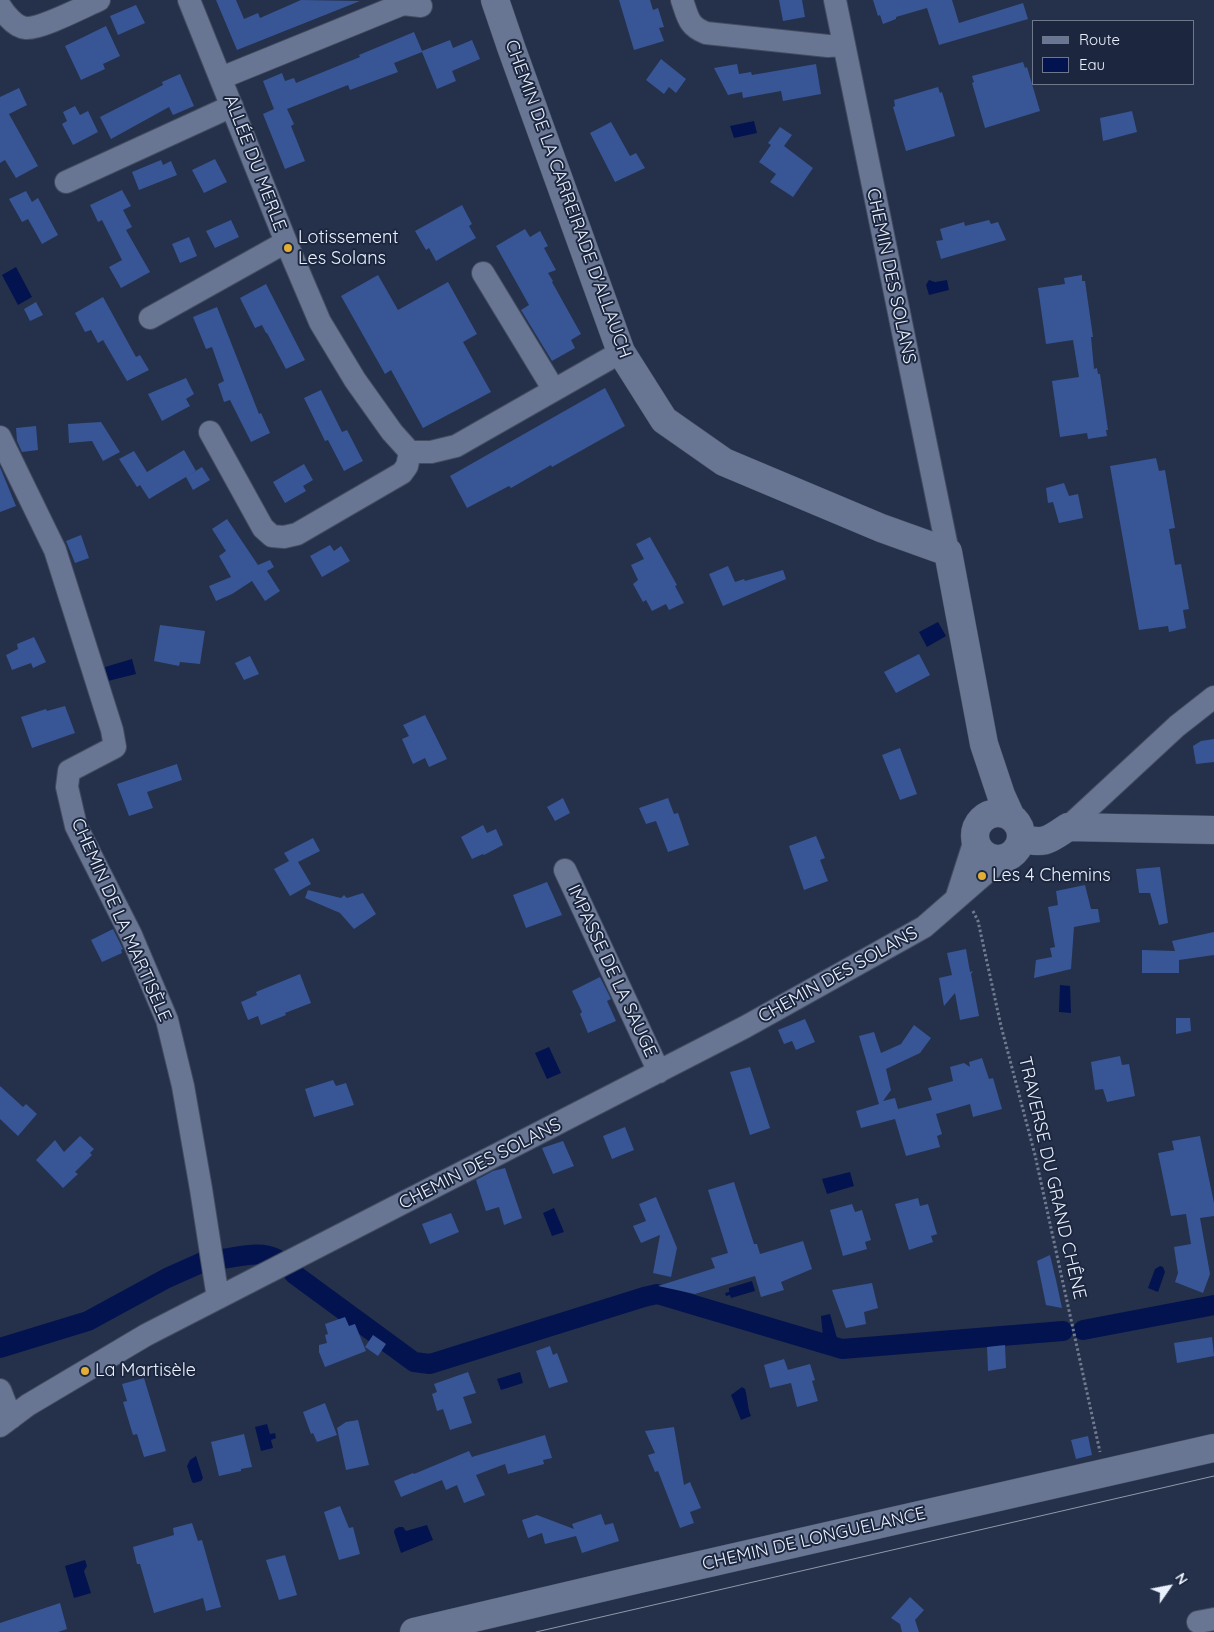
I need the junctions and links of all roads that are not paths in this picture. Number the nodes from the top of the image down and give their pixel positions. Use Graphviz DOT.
graph roads {
  1 [pos="99,0"];
  2 [pos="189,0"];
  3 [pos="495,0"];
  4 [pos="682,0"];
  5 [pos="835,0"];
  6 [pos="0,6"];
  7 [pos="421,6"];
  8 [pos="844,45"];
  9 [pos="221,78"];
  10 [pos="232,106"];
  11 [pos="66,182"];
  12 [pos="286,242"];
  13 [pos="483,273"];
  14 [pos="150,318"];
  15 [pos="621,352"];
  16 [pos="554,390"];
  17 [pos="210,432"];
  18 [pos="0,437"];
  19 [pos="410,452"];
  20 [pos="948,552"];
  21 [pos="1214,697"];
  22 [pos="984,744"];
  23 [pos="1068,827"];
  24 [pos="1016,828"];
  25 [pos="1214,830"];
  26 [pos="976,833"];
  27 [pos="1002,858"];
  28 [pos="565,870"];
  29 [pos="956,899"];
  30 [pos="660,1072"];
  31 [pos="218,1298"];
  32 [pos="0,1390"];
  33 [pos="5,1422"];
  34 [pos="1214,1448"];
  35 [pos="414,1632"];
  1 -- 6 [label="street"];
  2 -- 9 [label="street, ALLÉE DU MERLE"];
  3 -- 15 [label="street, CHEMIN DE LA CARREIRADE D'ALLAUCH"];
  4 -- 8 [label="street"];
  5 -- 8 [label="street, CHEMIN DES SOLANS"];
  7 -- 9 [label="street"];
  8 -- 20 [label="street, CHEMIN DES SOLANS"];
  9 -- 10 [label="street, ALLÉE DU MERLE"];
  10 -- 11 [label="street"];
  10 -- 12 [label="street, ALLÉE DU MERLE"];
  12 -- 14 [label="street"];
  12 -- 19 [label="street, ALLÉE DU MERLE"];
  13 -- 16 [label="street"];
  15 -- 16 [label="street"];
  15 -- 20 [label="street, CHEMIN DE LA CARREIRADE D'ALLAUCH"];
  16 -- 19 [label="street"];
  17 -- 19 [label="street"];
  18 -- 31 [label="street, CHEMIN DE LA MARTISÈLE"];
  20 -- 22 [label="street"];
  21 -- 23 [label="street"];
  22 -- 24 [label="street"];
  22 -- 26 [label="street"];
  23 -- 24 [label="street"];
  23 -- 25 [label="street"];
  24 -- 26 [label="street"];
  24 -- 27 [label="street"];
  26 -- 27 [label="street"];
  26 -- 29 [label="street"];
  27 -- 29 [label="street, CHEMIN DES SOLANS"];
  28 -- 30 [label="street, IMPASSE DE LA SAUGE"];
  29 -- 30 [label="street, CHEMIN DES SOLANS"];
  30 -- 31 [label="street, CHEMIN DES SOLANS"];
  31 -- 33 [label="street, CHEMIN DES SOLANS"];
  32 -- 33 [label="street"];
  34 -- 35 [label="street, CHEMIN DE LONGUELANCE"];
}
